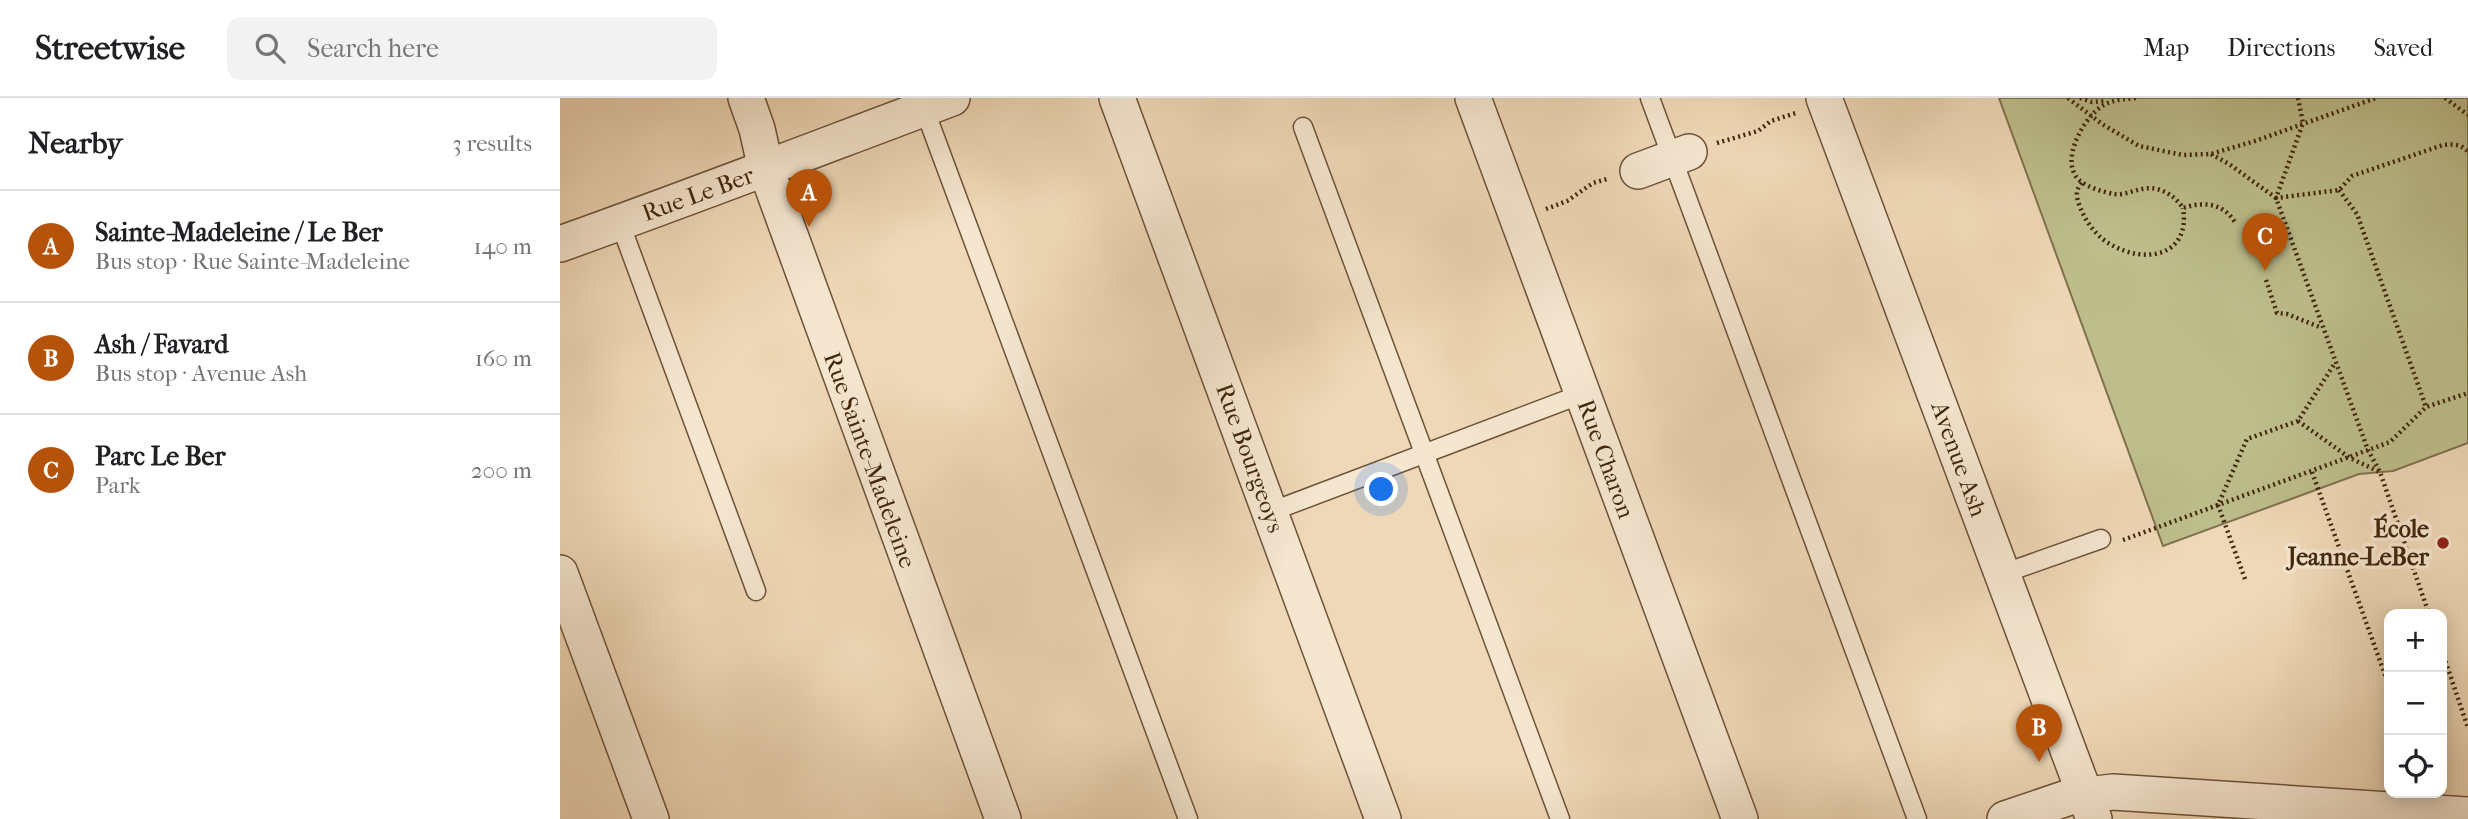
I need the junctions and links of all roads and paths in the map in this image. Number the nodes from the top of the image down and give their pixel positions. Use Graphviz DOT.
graph roads {
  1 [pos="746,98"];
  2 [pos="1117,98"];
  3 [pos="1473,98"];
  4 [pos="1650,98"];
  5 [pos="2068,98"];
  6 [pos="2080,98"];
  7 [pos="2136,98"];
  8 [pos="2298,98"];
  9 [pos="2376,98"];
  10 [pos="2445,98"];
  11 [pos="2106,101"];
  12 [pos="938,103"];
  13 [pos="1812,105"];
  14 [pos="2468,114"];
  15 [pos="2091,115"];
  16 [pos="2303,123"];
  17 [pos="1303,127"];
  18 [pos="2468,152"];
  19 [pos="2211,154"];
  20 [pos="1681,155"];
  21 [pos="766,169"];
  22 [pos="1638,171"];
  23 [pos="2082,183"];
  24 [pos="2339,190"];
  25 [pos="2276,198"];
  26 [pos="2183,208"];
  27 [pos="1547,209"];
  28 [pos="620,223"];
  29 [pos="2236,224"];
  30 [pos="560,244"];
  31 [pos="2266,280"];
  32 [pos="2385,294"];
  33 [pos="2377,296"];
  34 [pos="2323,329"];
  35 [pos="2335,362"];
  36 [pos="2468,393"];
  37 [pos="1582,394"];
  38 [pos="2426,407"];
  39 [pos="2298,421"];
  40 [pos="2261,427"];
  41 [pos="2264,433"];
  42 [pos="2368,450"];
  43 [pos="1424,454"];
  44 [pos="2350,458"];
  45 [pos="2312,472"];
  46 [pos="2380,472"];
  47 [pos="2218,505"];
  48 [pos="1270,512"];
  49 [pos="2108,541"];
  50 [pos="560,573"];
  51 [pos="2002,574"];
  52 [pos="2245,579"];
  53 [pos="757,591"];
  54 [pos="2427,609"];
  55 [pos="2447,666"];
  56 [pos="2384,672"];
  57 [pos="2468,728"];
  58 [pos="2089,807"];
  59 [pos="2279,810"];
  60 [pos="2468,815"];
  61 [pos="651,819"];
  62 [pos="1003,819"];
  63 [pos="1188,819"];
  64 [pos="1383,819"];
  65 [pos="1560,819"];
  66 [pos="1740,819"];
  67 [pos="1917,819"];
  68 [pos="2005,819"];
  1 -- 21 [label="street, Rue Sainte-Madeleine"];
  2 -- 48 [label="street, Rue Bourgeoys"];
  3 -- 37 [label="street, Rue Charon"];
  4 -- 20 [label="lane"];
  5 -- 15 [label="path"];
  6 -- 11 [label="path"];
  7 -- 11 [label="path"];
  8 -- 16 [label="path"];
  9 -- 16 [label="path"];
  10 -- 14 [label="path"];
  11 -- 15 [label="path"];
  12 -- 21 [label="street, Rue Le Ber"];
  12 -- 63 [label="lane"];
  13 -- 20 [label="path"];
  13 -- 51 [label="street, Avenue Ash"];
  15 -- 19 [label="path"];
  15 -- 23 [label="path"];
  16 -- 19 [label="path"];
  16 -- 25 [label="path"];
  17 -- 43 [label="lane"];
  18 -- 24 [label="path"];
  19 -- 25 [label="path"];
  20 -- 22 [label="street"];
  20 -- 67 [label="lane"];
  21 -- 28 [label="street, Rue Le Ber"];
  21 -- 62 [label="street, Rue Sainte-Madeleine"];
  22 -- 27 [label="path"];
  23 -- 26 [label="path"];
  23 -- 26 [label="path"];
  24 -- 25 [label="path"];
  24 -- 32 [label="path"];
  25 -- 34 [label="path"];
  26 -- 29 [label="path"];
  28 -- 30 [label="street, Rue Le Ber"];
  28 -- 53 [label="lane"];
  31 -- 34 [label="path"];
  32 -- 33 [label="path"];
  32 -- 38 [label="path"];
  34 -- 35 [label="path"];
  35 -- 39 [label="path"];
  35 -- 42 [label="path"];
  36 -- 38 [label="path"];
  37 -- 43 [label="lane"];
  37 -- 66 [label="street, Rue Charon"];
  38 -- 42 [label="path"];
  39 -- 41 [label="path"];
  39 -- 44 [label="path"];
  40 -- 41 [label="path"];
  41 -- 47 [label="path"];
  42 -- 44 [label="path"];
  42 -- 46 [label="path"];
  43 -- 48 [label="lane"];
  43 -- 65 [label="lane"];
  44 -- 45 [label="path"];
  44 -- 46 [label="path"];
  45 -- 47 [label="path"];
  45 -- 56 [label="path"];
  46 -- 54 [label="path"];
  47 -- 49 [label="path"];
  47 -- 52 [label="path"];
  48 -- 64 [label="street, Rue Bourgeoys"];
  49 -- 51 [label="lane"];
  50 -- 61 [label="street"];
  51 -- 58 [label="street, Avenue Ash"];
  55 -- 57 [label="path"];
  58 -- 59 [label="street"];
  58 -- 68 [label="street"];
  59 -- 60 [label="street"];
}
